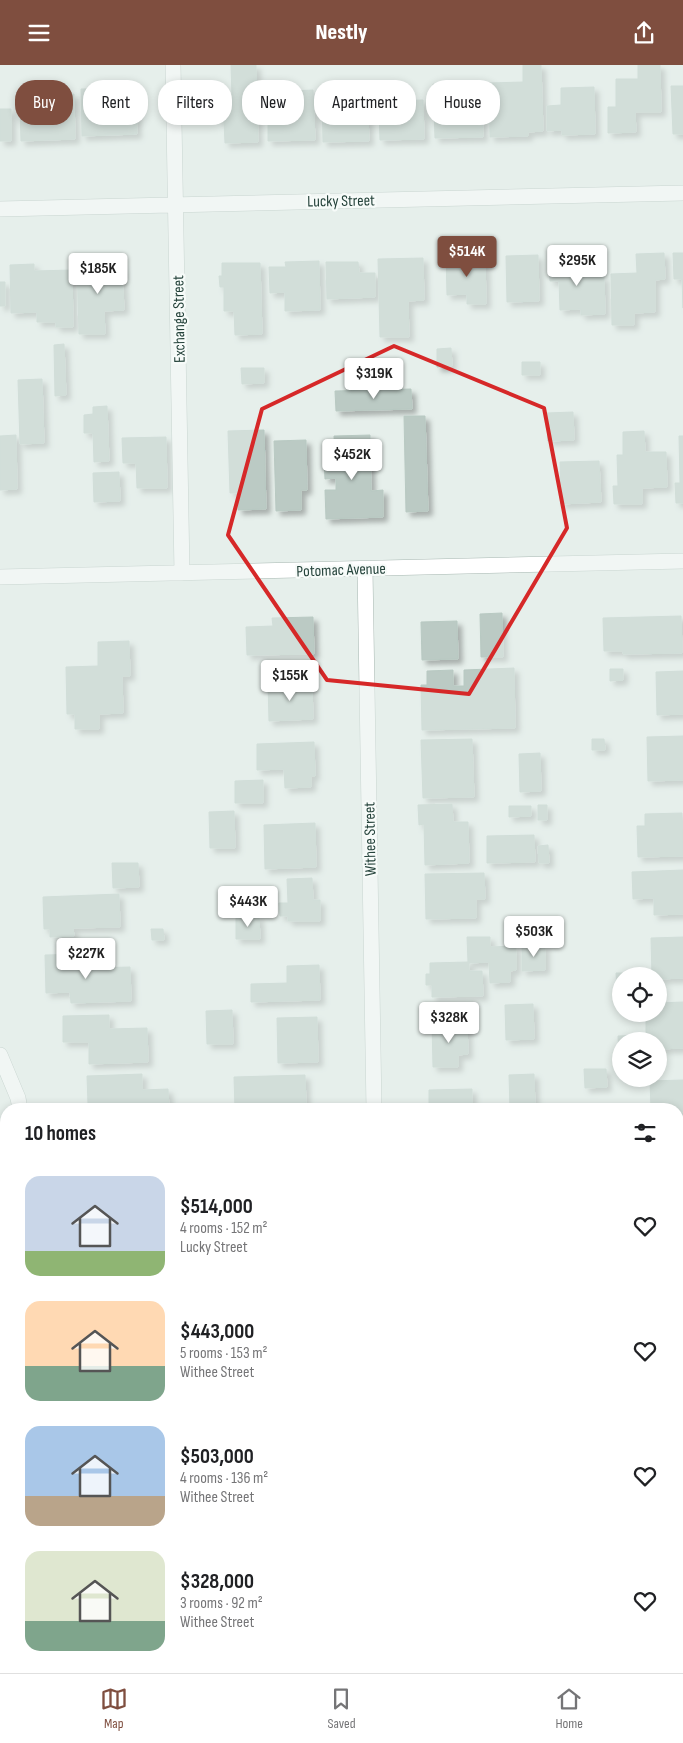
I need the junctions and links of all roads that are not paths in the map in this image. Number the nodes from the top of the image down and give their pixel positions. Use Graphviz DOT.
graph roads {
  1 [pos="173,65"];
  2 [pos="683,193"];
  3 [pos="176,204"];
  4 [pos="0,209"];
  5 [pos="683,561"];
  6 [pos="365,569"];
  7 [pos="182,573"];
  8 [pos="0,577"];
  9 [pos="0,1056"];
  10 [pos="19,1103"];
  11 [pos="374,1103"];
  1 -- 3 [label="street, Exchange Street"];
  2 -- 3 [label="street, Lucky Street"];
  3 -- 4 [label="street, Lucky Street"];
  3 -- 7 [label="street, Exchange Street"];
  5 -- 6 [label="street, Potomac Avenue"];
  6 -- 7 [label="street, Potomac Avenue"];
  6 -- 11 [label="street, Withee Street"];
  7 -- 8 [label="street, Potomac Avenue"];
  9 -- 10 [label="street"];
}
